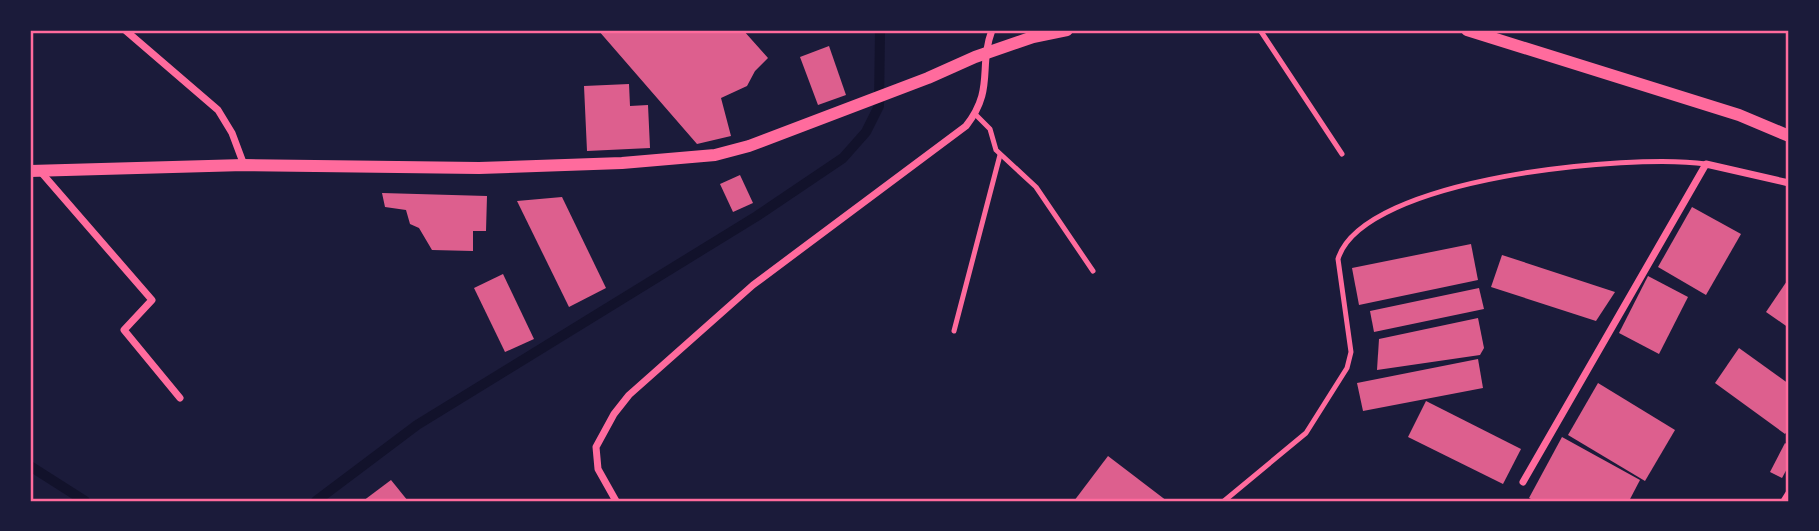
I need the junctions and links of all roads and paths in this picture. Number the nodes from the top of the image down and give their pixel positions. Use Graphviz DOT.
graph roads {
  1 [pos="125,30"];
  2 [pos="992,30"];
  3 [pos="1067,30"];
  4 [pos="1260,30"];
  5 [pos="1467,30"];
  6 [pos="986,53"];
  7 [pos="975,114"];
  8 [pos="1789,136"];
  9 [pos="1342,154"];
  10 [pos="1000,155"];
  11 [pos="1706,164"];
  12 [pos="244,165"];
  13 [pos="34,171"];
  14 [pos="1789,183"];
  15 [pos="1093,271"];
  16 [pos="954,331"];
  17 [pos="180,398"];
  18 [pos="1523,482"];
  19 [pos="1789,493"];
  20 [pos="616,501"];
  21 [pos="1224,501"];
  22 [pos="1784,501"];
  1 -- 12 [label="street"];
  2 -- 6 [label="street"];
  3 -- 6 [label="street"];
  4 -- 9 [label="lane"];
  5 -- 8 [label="street"];
  6 -- 7 [label="street"];
  6 -- 12 [label="street"];
  7 -- 10 [label="lane"];
  7 -- 20 [label="street"];
  10 -- 15 [label="lane"];
  10 -- 16 [label="lane"];
  11 -- 14 [label="street"];
  11 -- 18 [label="street"];
  11 -- 21 [label="lane"];
  12 -- 13 [label="street"];
  13 -- 17 [label="street"];
  19 -- 22 [label="street"];
}
